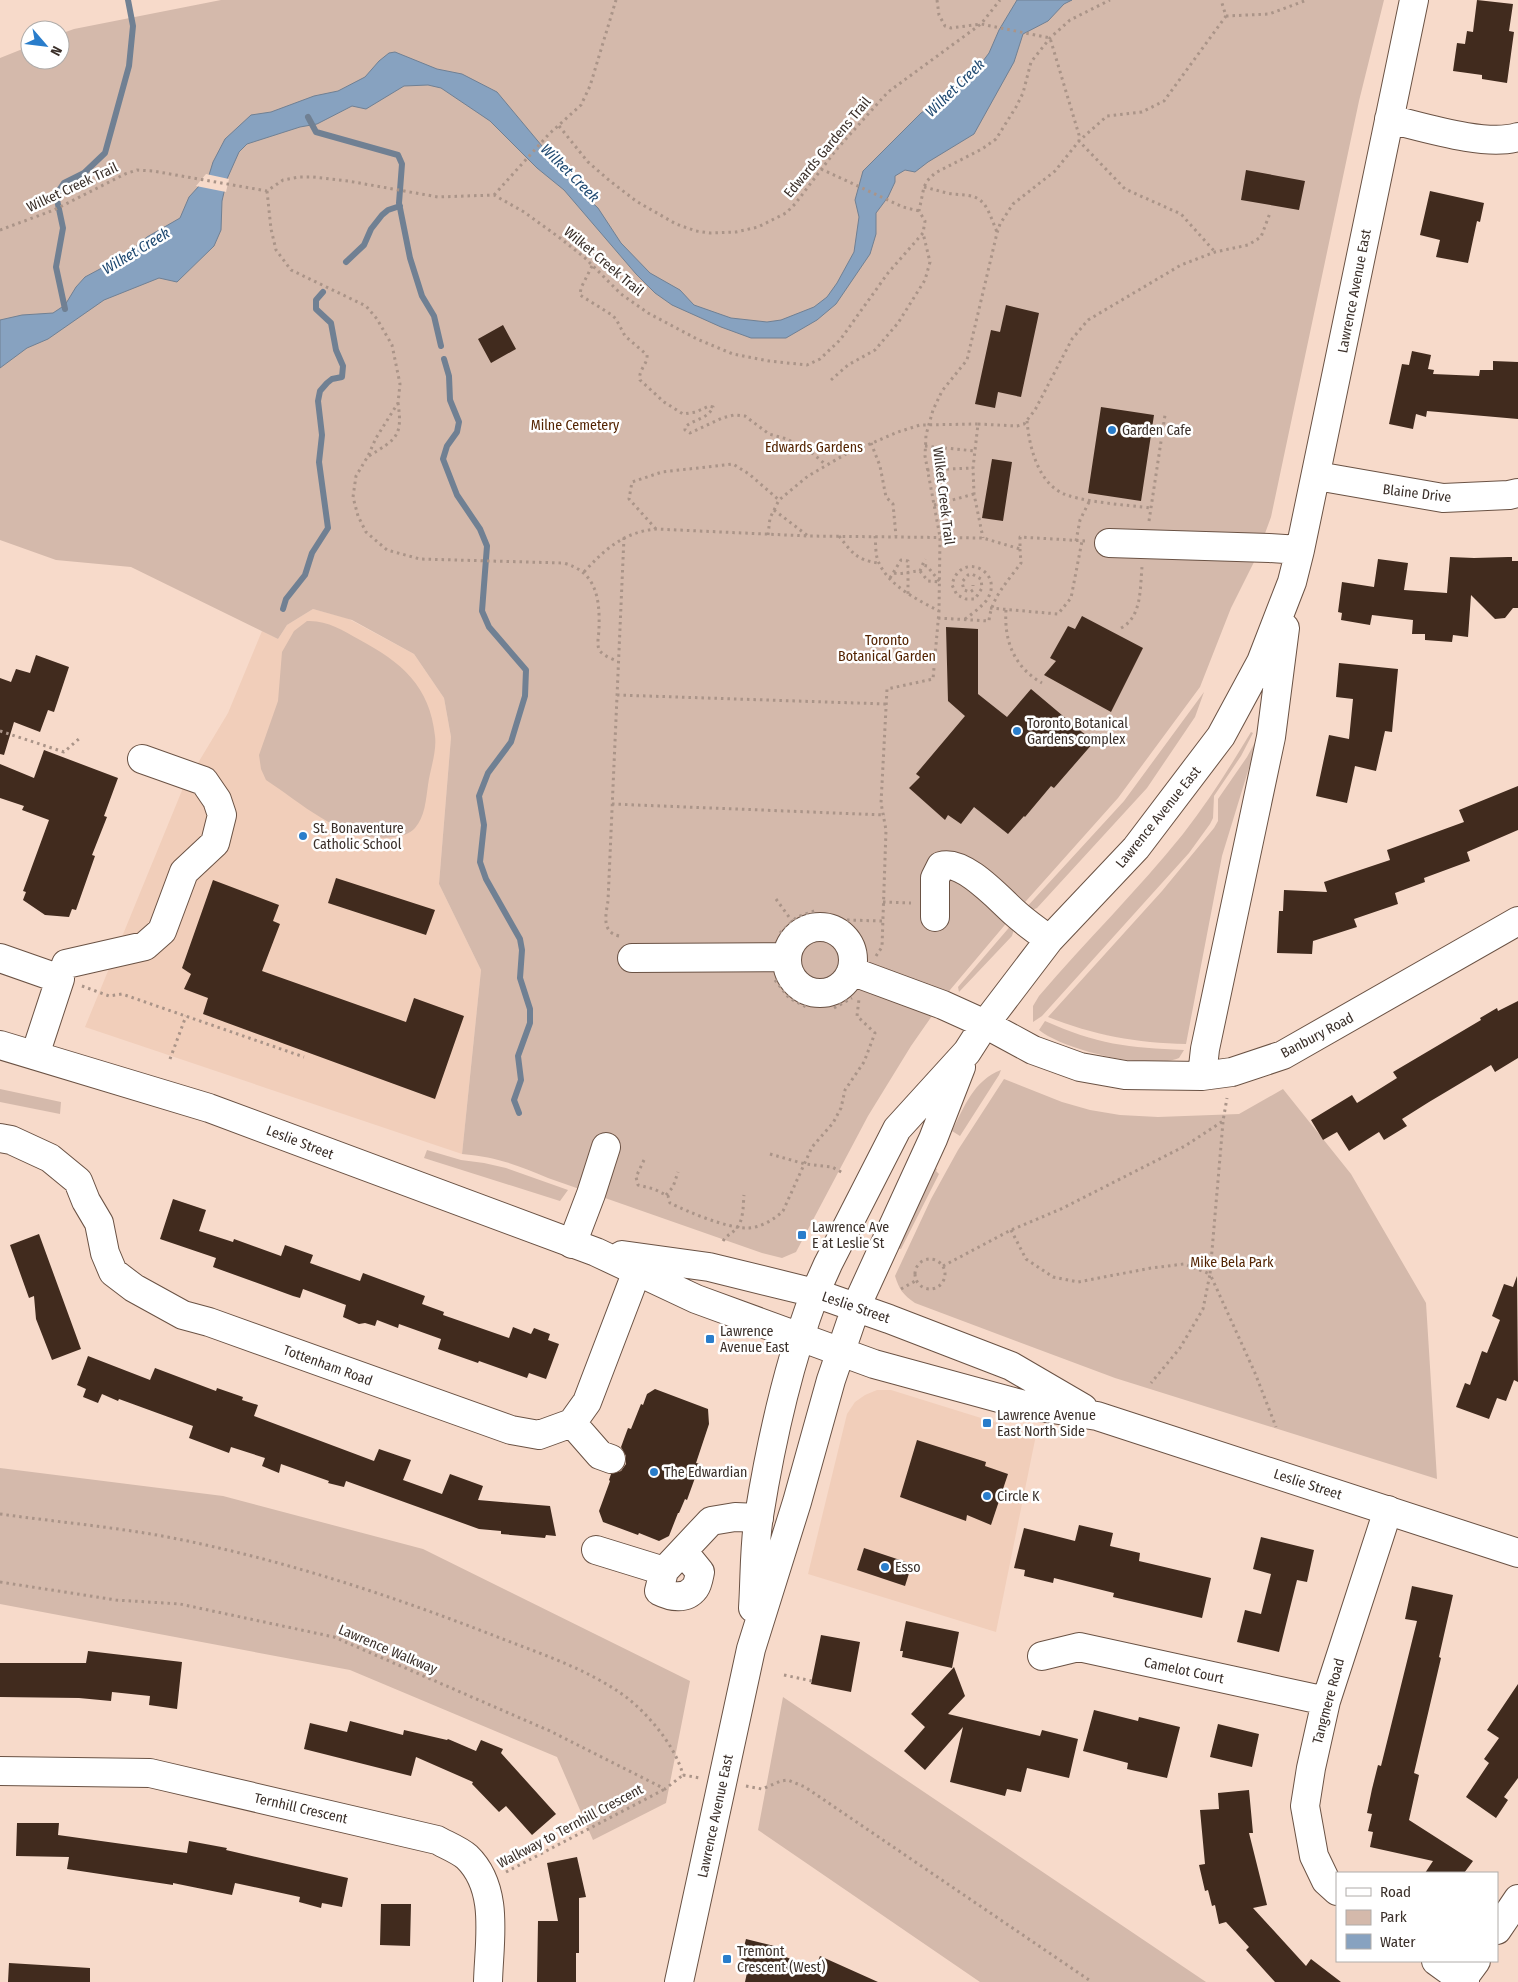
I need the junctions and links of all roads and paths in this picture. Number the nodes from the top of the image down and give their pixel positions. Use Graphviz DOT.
graph roads {
  1 [pos="616,0"];
  2 [pos="937,0"];
  3 [pos="1000,0"];
  4 [pos="1110,0"];
  5 [pos="1221,0"];
  6 [pos="1307,0"];
  7 [pos="1414,0"];
  8 [pos="1226,16"];
  9 [pos="981,24"];
  10 [pos="1050,38"];
  11 [pos="1389,119"];
  12 [pos="559,126"];
  13 [pos="1518,137"];
  14 [pos="1079,141"];
  15 [pos="821,169"];
  16 [pos="924,187"];
  17 [pos="267,191"];
  18 [pos="494,195"];
  19 [pos="919,211"];
  20 [pos="1270,213"];
  21 [pos="0,230"];
  22 [pos="922,232"];
  23 [pos="997,233"];
  24 [pos="1215,252"];
  25 [pos="592,266"];
  26 [pos="831,380"];
  27 [pos="398,403"];
  28 [pos="1027,420"];
  29 [pos="929,424"];
  30 [pos="978,424"];
  31 [pos="871,443"];
  32 [pos="925,446"];
  33 [pos="975,451"];
  34 [pos="368,456"];
  35 [pos="826,465"];
  36 [pos="973,468"];
  37 [pos="927,470"];
  38 [pos="1317,476"];
  39 [pos="1518,493"];
  40 [pos="974,494"];
  41 [pos="1090,499"];
  42 [pos="779,500"];
  43 [pos="934,505"];
  44 [pos="1151,508"];
  45 [pos="774,510"];
  46 [pos="656,529"];
  47 [pos="768,535"];
  48 [pos="808,536"];
  49 [pos="839,536"];
  50 [pos="875,536"];
  51 [pos="896,536"];
  52 [pos="624,537"];
  53 [pos="940,537"];
  54 [pos="983,538"];
  55 [pos="1076,541"];
  56 [pos="1082,541"];
  57 [pos="1109,543"];
  58 [pos="1020,549"];
  59 [pos="1300,550"];
  60 [pos="925,559"];
  61 [pos="878,563"];
  62 [pos="922,566"];
  63 [pos="920,570"];
  64 [pos="908,571"];
  65 [pos="584,572"];
  66 [pos="894,573"];
  67 [pos="890,578"];
  68 [pos="940,582"];
  69 [pos="1292,582"];
  70 [pos="973,585"];
  71 [pos="908,594"];
  72 [pos="990,608"];
  73 [pos="1006,610"];
  74 [pos="939,611"];
  75 [pos="938,618"];
  76 [pos="965,619"];
  77 [pos="617,661"];
  78 [pos="1042,683"];
  79 [pos="617,695"];
  80 [pos="886,704"];
  81 [pos="0,730"];
  82 [pos="81,737"];
  83 [pos="142,759"];
  84 [pos="612,804"];
  85 [pos="884,815"];
  86 [pos="776,900"];
  87 [pos="935,917"];
  88 [pos="847,920"];
  89 [pos="792,921"];
  90 [pos="882,921"];
  91 [pos="1518,921"];
  92 [pos="1049,940"];
  93 [pos="626,947"];
  94 [pos="0,958"];
  95 [pos="780,966"];
  96 [pos="63,971"];
  97 [pos="859,979"];
  98 [pos="808,1008"];
  99 [pos="834,1008"];
  100 [pos="186,1016"];
  101 [pos="985,1024"];
  102 [pos="0,1046"];
  103 [pos="967,1052"];
  104 [pos="35,1055"];
  105 [pos="304,1057"];
  106 [pos="170,1059"];
  107 [pos="1202,1076"];
  108 [pos="1229,1091"];
  109 [pos="1223,1121"];
  110 [pos="0,1138"];
  111 [pos="606,1146"];
  112 [pos="770,1154"];
  113 [pos="644,1160"];
  114 [pos="805,1164"];
  115 [pos="678,1172"];
  116 [pos="843,1173"];
  117 [pos="666,1195"];
  118 [pos="744,1195"];
  119 [pos="738,1227"];
  120 [pos="1011,1230"];
  121 [pos="723,1240"];
  122 [pos="584,1248"];
  123 [pos="943,1266"];
  124 [pos="637,1271"];
  125 [pos="1210,1274"];
  126 [pos="917,1280"];
  127 [pos="901,1290"];
  128 [pos="815,1293"];
  129 [pos="856,1307"];
  130 [pos="798,1337"];
  131 [pos="840,1352"];
  132 [pos="1151,1383"];
  133 [pos="1097,1416"];
  134 [pos="572,1423"];
  135 [pos="1276,1426"];
  136 [pos="611,1459"];
  137 [pos="1388,1510"];
  138 [pos="0,1514"];
  139 [pos="758,1518"];
  140 [pos="596,1550"];
  141 [pos="1518,1552"];
  142 [pos="0,1582"];
  143 [pos="750,1649"];
  144 [pos="1042,1656"];
  145 [pos="784,1675"];
  146 [pos="812,1681"];
  147 [pos="1326,1701"];
  148 [pos="0,1771"];
  149 [pos="684,1775"];
  150 [pos="696,1777"];
  151 [pos="749,1787"];
  152 [pos="665,1789"];
  153 [pos="485,1883"];
  154 [pos="1336,1890"];
  155 [pos="1518,1900"];
  156 [pos="1498,1929"];
  157 [pos="1438,1962"];
  158 [pos="1468,1974"];
  159 [pos="488,1982"];
  160 [pos="679,1982"];
  161 [pos="1092,1982"];
  1 -- 12 [label="path"];
  2 -- 9 [label="path"];
  3 -- 9 [label="path, Edwards Gardens Trail"];
  4 -- 10 [label="path"];
  5 -- 8 [label="path"];
  6 -- 8 [label="path"];
  7 -- 11 [label="street, Lawrence Avenue East"];
  8 -- 14 [label="path, Wilket Creek Trail"];
  9 -- 10 [label="path"];
  9 -- 15 [label="path, Edwards Gardens Trail"];
  10 -- 14 [label="path"];
  10 -- 16 [label="path"];
  11 -- 13 [label="street"];
  11 -- 38 [label="street, Lawrence Avenue East"];
  12 -- 15 [label="path, Edwards Gardens Trail"];
  12 -- 18 [label="path"];
  14 -- 23 [label="path, Wilket Creek Trail"];
  14 -- 24 [label="path"];
  15 -- 19 [label="path"];
  16 -- 19 [label="path"];
  16 -- 23 [label="path"];
  17 -- 18 [label="path"];
  17 -- 21 [label="path, Wilket Creek Trail"];
  17 -- 27 [label="path"];
  18 -- 25 [label="path, Wilket Creek Trail"];
  19 -- 22 [label="path"];
  20 -- 24 [label="path"];
  22 -- 25 [label="path, Wilket Creek Trail"];
  22 -- 26 [label="path"];
  23 -- 29 [label="path, Wilket Creek Trail"];
  24 -- 28 [label="path"];
  25 -- 35 [label="path"];
  27 -- 34 [label="path"];
  27 -- 34 [label="path"];
  28 -- 30 [label="path"];
  28 -- 41 [label="path"];
  29 -- 30 [label="path"];
  29 -- 31 [label="path"];
  29 -- 32 [label="path, Wilket Creek Trail"];
  30 -- 33 [label="path"];
  31 -- 35 [label="path"];
  31 -- 51 [label="path"];
  32 -- 33 [label="path"];
  32 -- 37 [label="path, Wilket Creek Trail"];
  33 -- 36 [label="path"];
  34 -- 65 [label="path"];
  35 -- 42 [label="path"];
  36 -- 37 [label="path"];
  36 -- 40 [label="path"];
  37 -- 43 [label="path, Wilket Creek Trail"];
  38 -- 39 [label="street, Blaine Drive"];
  38 -- 59 [label="street, Lawrence Avenue East"];
  40 -- 43 [label="path"];
  40 -- 54 [label="path"];
  41 -- 44 [label="path"];
  41 -- 55 [label="path"];
  42 -- 45 [label="path"];
  42 -- 46 [label="path"];
  43 -- 53 [label="path, Wilket Creek Trail"];
  45 -- 47 [label="path"];
  45 -- 48 [label="path"];
  46 -- 47 [label="path"];
  46 -- 52 [label="path"];
  47 -- 48 [label="path"];
  48 -- 49 [label="path"];
  49 -- 50 [label="path"];
  49 -- 61 [label="path"];
  50 -- 51 [label="path"];
  50 -- 61 [label="path"];
  51 -- 53 [label="path"];
  52 -- 65 [label="path"];
  52 -- 77 [label="path"];
  53 -- 54 [label="path"];
  53 -- 68 [label="path, Wilket Creek Trail"];
  54 -- 58 [label="path"];
  55 -- 56 [label="path"];
  55 -- 58 [label="path"];
  56 -- 57 [label="path"];
  56 -- 73 [label="path"];
  57 -- 59 [label="street"];
  58 -- 72 [label="path"];
  59 -- 69 [label="street, Lawrence Avenue East"];
  60 -- 62 [label="path"];
  61 -- 67 [label="path"];
  62 -- 63 [label="path"];
  62 -- 68 [label="path"];
  63 -- 64 [label="path"];
  63 -- 68 [label="path"];
  64 -- 66 [label="path"];
  64 -- 66 [label="path"];
  64 -- 71 [label="path"];
  65 -- 77 [label="path"];
  66 -- 67 [label="path"];
  67 -- 71 [label="path"];
  68 -- 74 [label="path, Wilket Creek Trail"];
  69 -- 92 [label="street, Lawrence Avenue East"];
  69 -- 107 [label="street, Lawrence Avenue East"];
  70 -- 76 [label="path"];
  71 -- 74 [label="path"];
  72 -- 73 [label="path"];
  72 -- 76 [label="path"];
  73 -- 78 [label="path"];
  74 -- 75 [label="path, Wilket Creek Trail"];
  75 -- 76 [label="path"];
  75 -- 80 [label="path, Wilket Creek Trail"];
  77 -- 79 [label="path"];
  79 -- 80 [label="path"];
  79 -- 84 [label="path"];
  80 -- 85 [label="path, Wilket Creek Trail"];
  81 -- 82 [label="path"];
  83 -- 96 [label="street"];
  84 -- 85 [label="path"];
  84 -- 93 [label="path"];
  85 -- 90 [label="path, Wilket Creek Trail"];
  86 -- 89 [label="path"];
  87 -- 92 [label="street"];
  88 -- 90 [label="path"];
  90 -- 97 [label="path, Wilket Creek Trail"];
  91 -- 107 [label="street, Banbury Road"];
  92 -- 101 [label="street, Lawrence Avenue East"];
  93 -- 95 [label="street"];
  94 -- 96 [label="street"];
  95 -- 97 [label="street"];
  95 -- 97 [label="street"];
  95 -- 98 [label="path"];
  96 -- 100 [label="path"];
  96 -- 104 [label="street"];
  97 -- 99 [label="path"];
  97 -- 101 [label="street, Banbury Road"];
  97 -- 114 [label="path"];
  100 -- 105 [label="path"];
  100 -- 106 [label="path"];
  101 -- 103 [label="street, Lawrence Avenue East"];
  101 -- 107 [label="street, Banbury Road"];
  102 -- 104 [label="street, Leslie Street"];
  103 -- 128 [label="street, Lawrence Avenue East"];
  103 -- 129 [label="street, Lawrence Avenue East"];
  104 -- 122 [label="street, Leslie Street"];
  108 -- 109 [label="path"];
  109 -- 120 [label="path"];
  109 -- 125 [label="path"];
  110 -- 134 [label="street, Tottenham Road"];
  111 -- 122 [label="street"];
  112 -- 114 [label="path"];
  113 -- 117 [label="path"];
  114 -- 116 [label="path"];
  114 -- 119 [label="path"];
  115 -- 117 [label="path"];
  117 -- 119 [label="path"];
  118 -- 119 [label="path"];
  119 -- 121 [label="path"];
  120 -- 123 [label="path"];
  120 -- 125 [label="path"];
  122 -- 124 [label="street, Leslie Street"];
  122 -- 128 [label="street, Leslie Street"];
  123 -- 126 [label="path"];
  123 -- 126 [label="path"];
  124 -- 130 [label="street, Leslie Street"];
  124 -- 134 [label="street"];
  125 -- 132 [label="path"];
  125 -- 135 [label="path"];
  126 -- 127 [label="path"];
  128 -- 129 [label="street, Leslie Street"];
  128 -- 130 [label="street, Lawrence Avenue East"];
  129 -- 131 [label="street, Lawrence Avenue East"];
  129 -- 133 [label="street, Leslie Street"];
  130 -- 131 [label="street, Leslie Street"];
  130 -- 139 [label="street, Lawrence Avenue East"];
  131 -- 133 [label="street, Leslie Street"];
  131 -- 143 [label="street, Lawrence Avenue East"];
  133 -- 137 [label="street, Leslie Street"];
  134 -- 136 [label="street"];
  137 -- 141 [label="street, Leslie Street"];
  137 -- 147 [label="street, Tangmere Road"];
  138 -- 149 [label="path"];
  139 -- 140 [label="street"];
  139 -- 143 [label="street, Lawrence Avenue East"];
  142 -- 152 [label="path, Lawrence Walkway"];
  143 -- 160 [label="street, Lawrence Avenue East"];
  144 -- 147 [label="street, Camelot Court"];
  145 -- 146 [label="path"];
  147 -- 154 [label="street, Tangmere Road"];
  148 -- 153 [label="street, Ternhill Crescent"];
  149 -- 150 [label="path"];
  149 -- 152 [label="path"];
  151 -- 161 [label="path"];
  152 -- 153 [label="path, Walkway to Ternhill Crescent"];
  153 -- 159 [label="street, Ternhill Crescent"];
  155 -- 156 [label="street"];
  157 -- 158 [label="street"];
}
